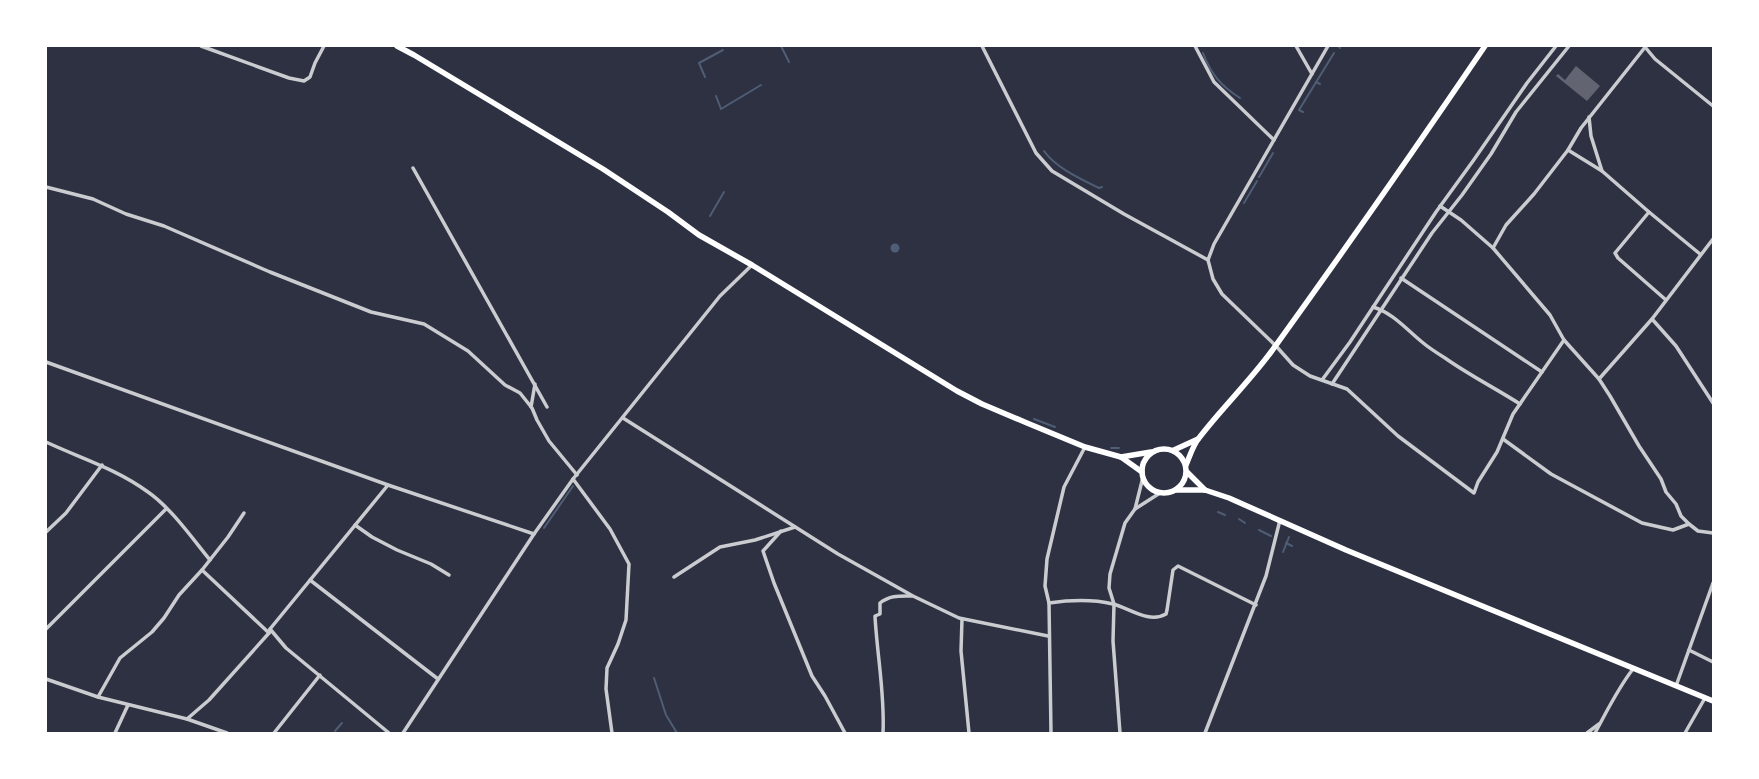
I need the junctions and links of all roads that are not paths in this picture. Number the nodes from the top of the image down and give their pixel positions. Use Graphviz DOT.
graph roads {
  1 [pos="201,46"];
  2 [pos="324,46"];
  3 [pos="397,46"];
  4 [pos="982,46"];
  5 [pos="1195,46"];
  6 [pos="1296,46"];
  7 [pos="1328,46"];
  8 [pos="1485,46"];
  9 [pos="1556,46"];
  10 [pos="1569,46"];
  11 [pos="1645,47"];
  12 [pos="1312,74"];
  13 [pos="1713,106"];
  14 [pos="1589,117"];
  15 [pos="1274,140"];
  16 [pos="1568,150"];
  17 [pos="413,168"];
  18 [pos="1602,171"];
  19 [pos="46,188"];
  20 [pos="1440,206"];
  21 [pos="1448,212"];
  22 [pos="1649,212"];
  23 [pos="1713,239"];
  24 [pos="1493,248"];
  25 [pos="1700,254"];
  26 [pos="1208,260"];
  27 [pos="752,265"];
  28 [pos="1402,278"];
  29 [pos="1666,300"];
  30 [pos="1373,307"];
  31 [pos="1380,309"];
  32 [pos="1652,319"];
  33 [pos="1564,340"];
  34 [pos="1276,346"];
  35 [pos="46,362"];
  36 [pos="1542,372"];
  37 [pos="1599,379"];
  38 [pos="1322,380"];
  39 [pos="535,384"];
  40 [pos="1332,384"];
  41 [pos="1713,403"];
  42 [pos="1520,404"];
  43 [pos="531,406"];
  44 [pos="547,406"];
  45 [pos="623,418"];
  46 [pos="1198,439"];
  47 [pos="1503,439"];
  48 [pos="46,442"];
  49 [pos="1085,447"];
  50 [pos="1174,450"];
  51 [pos="1151,452"];
  52 [pos="1121,457"];
  53 [pos="102,465"];
  54 [pos="1186,465"];
  55 [pos="1186,472"];
  56 [pos="577,475"];
  57 [pos="1142,475"];
  58 [pos="573,479"];
  59 [pos="388,485"];
  60 [pos="1176,490"];
  61 [pos="1205,490"];
  62 [pos="1160,493"];
  63 [pos="166,509"];
  64 [pos="1135,509"];
  65 [pos="244,513"];
  66 [pos="1280,520"];
  67 [pos="1689,524"];
  68 [pos="355,525"];
  69 [pos="795,527"];
  70 [pos="46,532"];
  71 [pos="781,532"];
  72 [pos="1713,533"];
  73 [pos="534,534"];
  74 [pos="210,560"];
  75 [pos="202,570"];
  76 [pos="449,576"];
  77 [pos="674,577"];
  78 [pos="310,580"];
  79 [pos="1713,583"];
  80 [pos="913,596"];
  81 [pos="1049,603"];
  82 [pos="1114,604"];
  83 [pos="1256,605"];
  84 [pos="962,619"];
  85 [pos="46,629"];
  86 [pos="270,631"];
  87 [pos="1048,636"];
  88 [pos="1689,650"];
  89 [pos="1713,662"];
  90 [pos="1633,669"];
  91 [pos="320,676"];
  92 [pos="46,679"];
  93 [pos="438,679"];
  94 [pos="1676,686"];
  95 [pos="98,697"];
  96 [pos="1705,698"];
  97 [pos="1713,701"];
  98 [pos="128,705"];
  99 [pos="187,719"];
  100 [pos="1601,723"];
  101 [pos="404,732"];
  102 [pos="114,733"];
  103 [pos="227,733"];
  104 [pos="274,733"];
  105 [pos="389,733"];
  106 [pos="612,733"];
  107 [pos="845,733"];
  108 [pos="883,733"];
  109 [pos="969,733"];
  110 [pos="1051,733"];
  111 [pos="1120,733"];
  112 [pos="1205,733"];
  113 [pos="1587,733"];
  114 [pos="1595,733"];
  115 [pos="1685,733"];
  1 -- 2 [label="street"];
  3 -- 27 [label="main road"];
  4 -- 26 [label="street"];
  5 -- 15 [label="street"];
  6 -- 12 [label="street"];
  7 -- 12 [label="street"];
  8 -- 34 [label="main road"];
  9 -- 20 [label="street"];
  10 -- 21 [label="street"];
  11 -- 13 [label="street"];
  11 -- 14 [label="street"];
  12 -- 15 [label="street"];
  14 -- 16 [label="street"];
  14 -- 18 [label="street"];
  15 -- 26 [label="street"];
  16 -- 18 [label="street"];
  16 -- 24 [label="street"];
  17 -- 39 [label="street"];
  18 -- 22 [label="street"];
  19 -- 43 [label="street"];
  20 -- 21 [label="street"];
  20 -- 30 [label="street"];
  21 -- 24 [label="street"];
  21 -- 28 [label="street"];
  22 -- 25 [label="street"];
  22 -- 29 [label="street"];
  23 -- 25 [label="street"];
  24 -- 33 [label="street"];
  25 -- 29 [label="street"];
  26 -- 34 [label="street"];
  27 -- 45 [label="street"];
  27 -- 49 [label="main road"];
  28 -- 31 [label="street"];
  28 -- 36 [label="street"];
  29 -- 32 [label="street"];
  30 -- 31 [label="street"];
  30 -- 38 [label="street"];
  31 -- 40 [label="street"];
  31 -- 42 [label="street"];
  32 -- 37 [label="street"];
  32 -- 41 [label="street"];
  33 -- 36 [label="street"];
  33 -- 37 [label="street"];
  34 -- 38 [label="street"];
  34 -- 46 [label="main road"];
  35 -- 59 [label="street"];
  36 -- 42 [label="street"];
  37 -- 67 [label="street"];
  38 -- 40 [label="street"];
  39 -- 43 [label="street"];
  39 -- 44 [label="street"];
  40 -- 47 [label="street"];
  42 -- 47 [label="street"];
  43 -- 56 [label="street"];
  45 -- 56 [label="street"];
  45 -- 69 [label="street"];
  46 -- 50 [label="main road"];
  46 -- 54 [label="main road"];
  47 -- 67 [label="street"];
  48 -- 53 [label="street"];
  49 -- 52 [label="main road"];
  49 -- 81 [label="street"];
  50 -- 51 [label="main road"];
  50 -- 54 [label="main road"];
  51 -- 52 [label="main road"];
  51 -- 57 [label="main road"];
  52 -- 57 [label="main road"];
  53 -- 63 [label="street"];
  53 -- 70 [label="street"];
  54 -- 55 [label="main road"];
  55 -- 60 [label="main road"];
  55 -- 61 [label="main road"];
  56 -- 58 [label="street"];
  57 -- 62 [label="main road"];
  57 -- 64 [label="street"];
  58 -- 73 [label="street"];
  58 -- 106 [label="street"];
  59 -- 68 [label="street"];
  59 -- 73 [label="street"];
  60 -- 61 [label="main road"];
  60 -- 62 [label="main road"];
  61 -- 66 [label="main road"];
  62 -- 64 [label="street"];
  63 -- 74 [label="street"];
  63 -- 85 [label="street"];
  64 -- 82 [label="street"];
  65 -- 74 [label="street"];
  66 -- 83 [label="street"];
  66 -- 90 [label="main road"];
  67 -- 72 [label="street"];
  68 -- 76 [label="street"];
  68 -- 78 [label="street"];
  69 -- 71 [label="street"];
  69 -- 80 [label="street"];
  71 -- 77 [label="street"];
  71 -- 107 [label="street"];
  73 -- 93 [label="street"];
  74 -- 75 [label="street"];
  75 -- 86 [label="street"];
  75 -- 95 [label="street"];
  78 -- 86 [label="street"];
  78 -- 93 [label="street"];
  79 -- 88 [label="street"];
  80 -- 84 [label="street"];
  80 -- 108 [label="street"];
  81 -- 82 [label="street"];
  81 -- 87 [label="street"];
  82 -- 83 [label="street"];
  82 -- 111 [label="street"];
  83 -- 112 [label="street"];
  84 -- 87 [label="street"];
  84 -- 109 [label="street"];
  86 -- 91 [label="street"];
  86 -- 99 [label="street"];
  87 -- 110 [label="street"];
  88 -- 89 [label="street"];
  88 -- 94 [label="street"];
  90 -- 94 [label="main road"];
  90 -- 100 [label="street"];
  91 -- 104 [label="street"];
  91 -- 105 [label="street"];
  92 -- 95 [label="street"];
  93 -- 101 [label="street"];
  94 -- 96 [label="main road"];
  95 -- 98 [label="street"];
  96 -- 97 [label="main road"];
  96 -- 115 [label="street"];
  98 -- 99 [label="street"];
  98 -- 102 [label="street"];
  99 -- 103 [label="street"];
  100 -- 113 [label="street"];
  100 -- 114 [label="street"];
}
